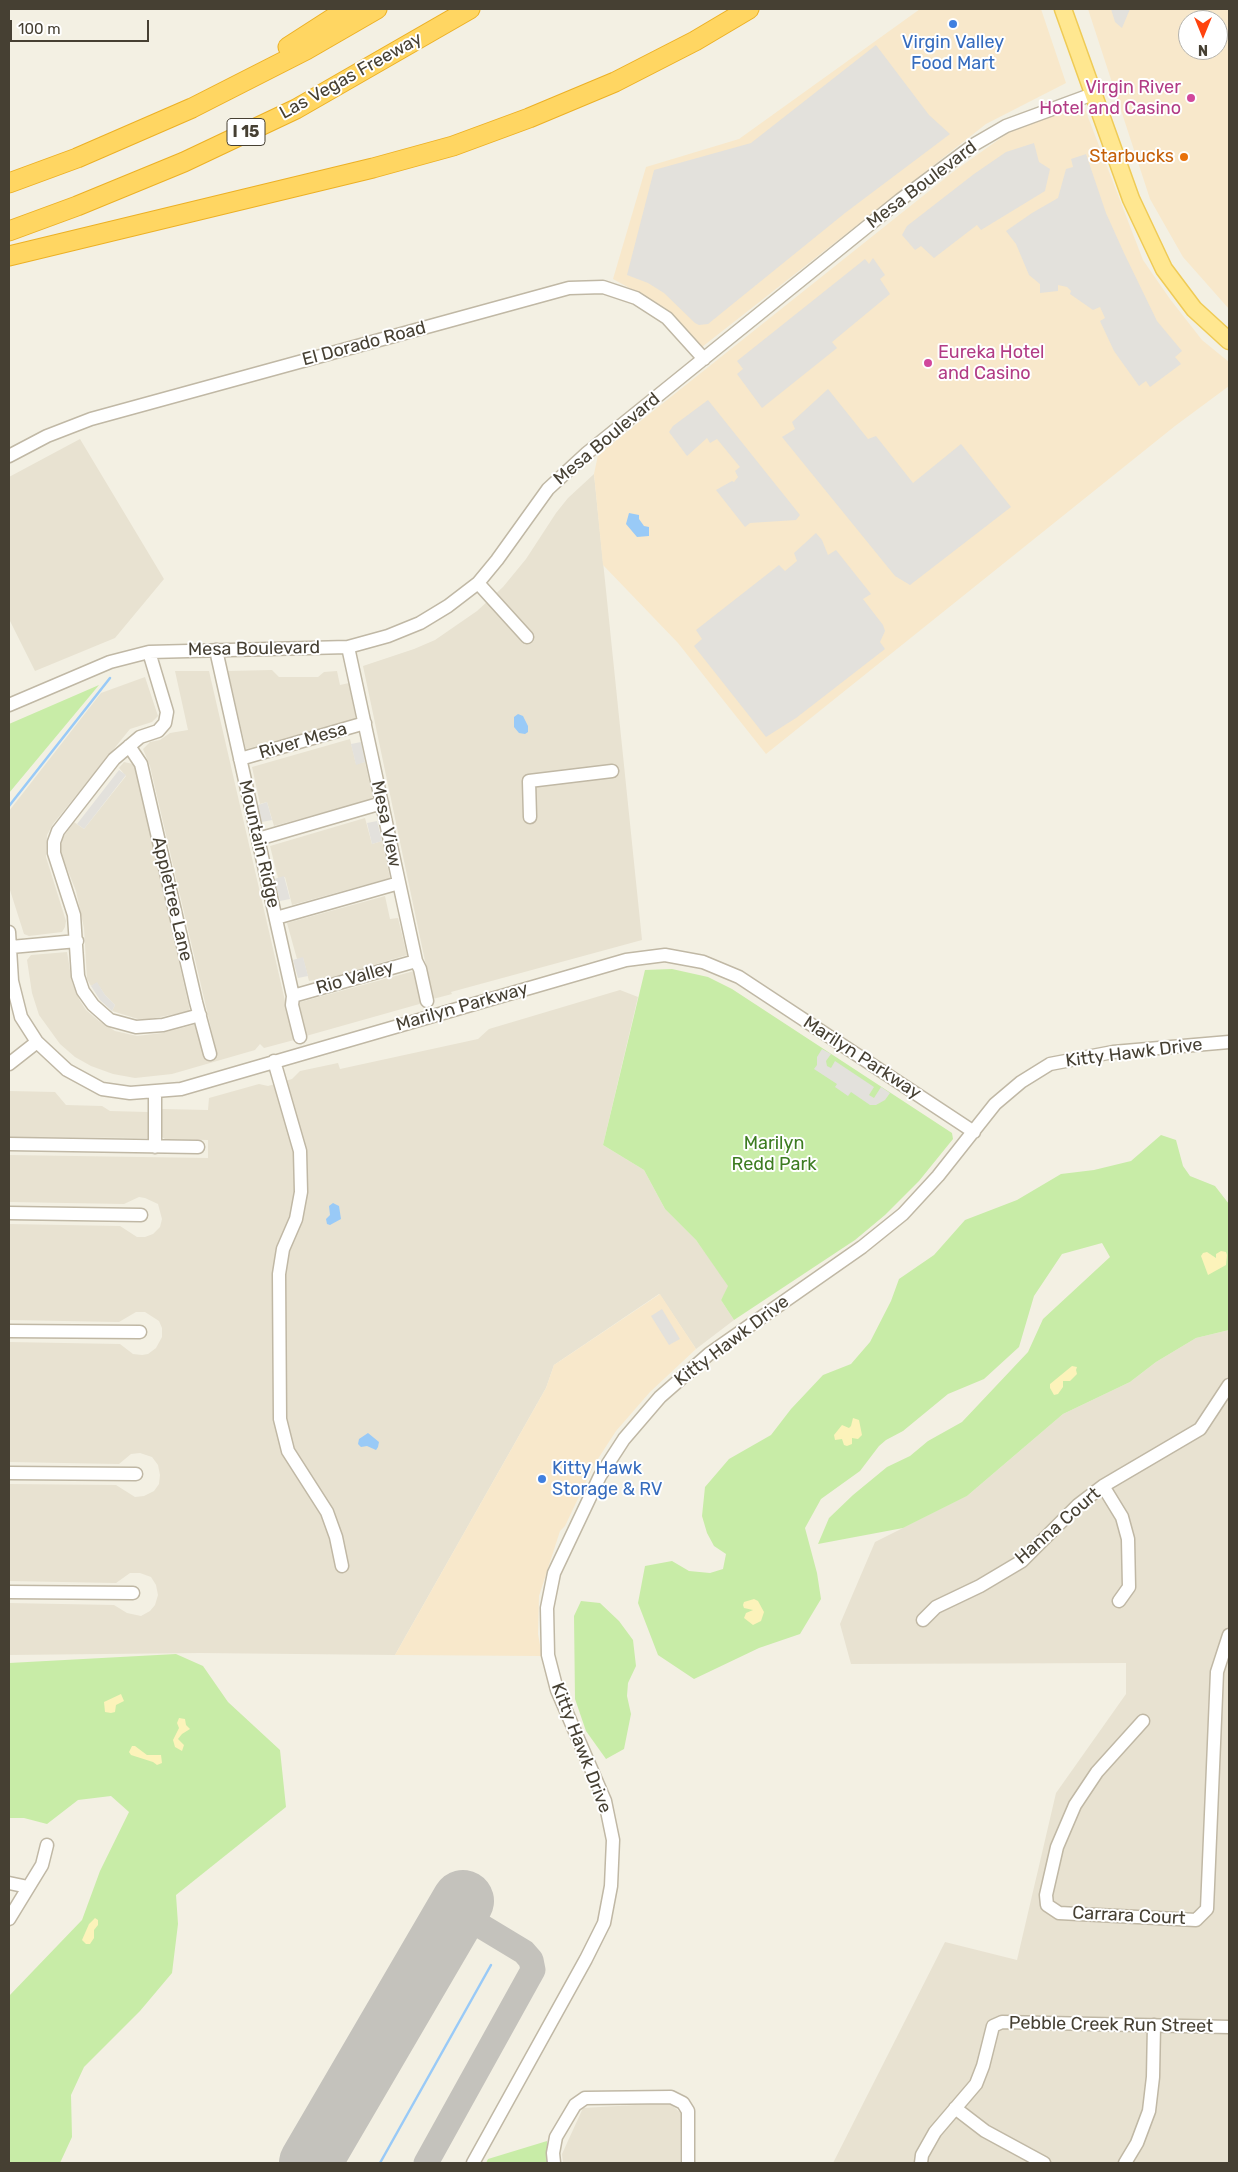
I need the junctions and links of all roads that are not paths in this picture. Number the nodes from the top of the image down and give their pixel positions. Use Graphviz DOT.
graph roads {
  1 [pos="347,9"];
  2 [pos="377,9"];
  3 [pos="470,9"];
  4 [pos="749,9"];
  5 [pos="1064,9"];
  6 [pos="1093,94"];
  7 [pos="192,108"];
  8 [pos="9,183"];
  9 [pos="9,231"];
  10 [pos="9,256"];
  11 [pos="1229,341"];
  12 [pos="704,359"];
  13 [pos="9,456"];
  14 [pos="478,583"];
  15 [pos="527,637"];
  16 [pos="348,647"];
  17 [pos="216,650"];
  18 [pos="149,652"];
  19 [pos="9,705"];
  20 [pos="365,723"];
  21 [pos="129,746"];
  22 [pos="240,759"];
  23 [pos="612,771"];
  24 [pos="382,803"];
  25 [pos="530,817"];
  26 [pos="258,839"];
  27 [pos="399,883"];
  28 [pos="276,918"];
  29 [pos="9,932"];
  30 [pos="77,941"];
  31 [pos="11,947"];
  32 [pos="416,961"];
  33 [pos="293,996"];
  34 [pos="427,1001"];
  35 [pos="200,1015"];
  36 [pos="300,1037"];
  37 [pos="37,1042"];
  38 [pos="1229,1042"];
  39 [pos="210,1054"];
  40 [pos="274,1061"];
  41 [pos="9,1064"];
  42 [pos="155,1093"];
  43 [pos="974,1132"];
  44 [pos="9,1144"];
  45 [pos="155,1146"];
  46 [pos="198,1147"];
  47 [pos="9,1213"];
  48 [pos="141,1215"];
  49 [pos="9,1331"];
  50 [pos="140,1332"];
  51 [pos="1229,1386"];
  52 [pos="9,1473"];
  53 [pos="136,1474"];
  54 [pos="1103,1486"];
  55 [pos="342,1566"];
  56 [pos="9,1592"];
  57 [pos="133,1593"];
  58 [pos="1119,1601"];
  59 [pos="923,1620"];
  60 [pos="1229,1634"];
  61 [pos="1142,1720"];
  62 [pos="47,1844"];
  63 [pos="9,1883"];
  64 [pos="28,1887"];
  65 [pos="9,1919"];
  66 [pos="1154,2025"];
  67 [pos="1229,2027"];
  68 [pos="955,2108"];
  69 [pos="472,2163"];
  70 [pos="554,2163"];
  71 [pos="688,2163"];
  72 [pos="921,2163"];
  73 [pos="1044,2163"];
  74 [pos="1125,2163"];
  1 -- 7 [label="highway"];
  2 -- 7 [label="highway, I 15"];
  3 -- 9 [label="highway, Las Vegas Freeway / I 15"];
  4 -- 10 [label="highway"];
  5 -- 6 [label="main road"];
  6 -- 11 [label="main road"];
  6 -- 12 [label="street, Mesa Boulevard"];
  7 -- 8 [label="highway, I 15"];
  12 -- 13 [label="street, El Dorado Road"];
  12 -- 14 [label="street, Mesa Boulevard"];
  14 -- 15 [label="street"];
  14 -- 16 [label="street, Mesa Boulevard"];
  16 -- 17 [label="street, Mesa Boulevard"];
  16 -- 20 [label="street, Mesa View"];
  17 -- 18 [label="street, Mesa Boulevard"];
  17 -- 22 [label="street, Mountain Ridge"];
  18 -- 19 [label="street, Mesa Boulevard"];
  18 -- 21 [label="street"];
  20 -- 22 [label="street, River Mesa"];
  20 -- 24 [label="street, Mesa View"];
  21 -- 30 [label="street"];
  21 -- 35 [label="street, Appletree Lane"];
  22 -- 26 [label="street, Mountain Ridge"];
  23 -- 25 [label="street"];
  24 -- 26 [label="street"];
  24 -- 27 [label="street, Mesa View"];
  26 -- 28 [label="street, Mountain Ridge"];
  27 -- 28 [label="street"];
  27 -- 32 [label="street, Mesa View"];
  28 -- 33 [label="street, Mountain Ridge"];
  29 -- 31 [label="street, Marilyn Parkway"];
  30 -- 31 [label="street"];
  30 -- 35 [label="street"];
  31 -- 37 [label="street, Marilyn Parkway"];
  32 -- 33 [label="street, Rio Valley"];
  32 -- 34 [label="street, Mesa View"];
  33 -- 36 [label="street, Mountain Ridge"];
  35 -- 39 [label="street, Appletree Lane"];
  37 -- 41 [label="street"];
  37 -- 42 [label="street, Marilyn Parkway"];
  38 -- 43 [label="street, Kitty Hawk Drive"];
  40 -- 42 [label="street, Marilyn Parkway"];
  40 -- 43 [label="street, Marilyn Parkway"];
  40 -- 55 [label="street"];
  42 -- 45 [label="street"];
  43 -- 69 [label="street, Kitty Hawk Drive"];
  44 -- 45 [label="street"];
  45 -- 46 [label="street"];
  47 -- 48 [label="street"];
  49 -- 50 [label="street"];
  51 -- 54 [label="street, Hanna Court"];
  52 -- 53 [label="street"];
  54 -- 58 [label="street"];
  54 -- 59 [label="street, Hanna Court"];
  56 -- 57 [label="street"];
  60 -- 61 [label="street, Carrara Court"];
  62 -- 64 [label="street"];
  63 -- 64 [label="street"];
  64 -- 65 [label="street"];
  66 -- 67 [label="street, Pebble Creek Run Street"];
  66 -- 68 [label="street, Pebble Creek Run Street"];
  66 -- 74 [label="street"];
  68 -- 72 [label="street"];
  68 -- 73 [label="street"];
  70 -- 71 [label="street"];
}
